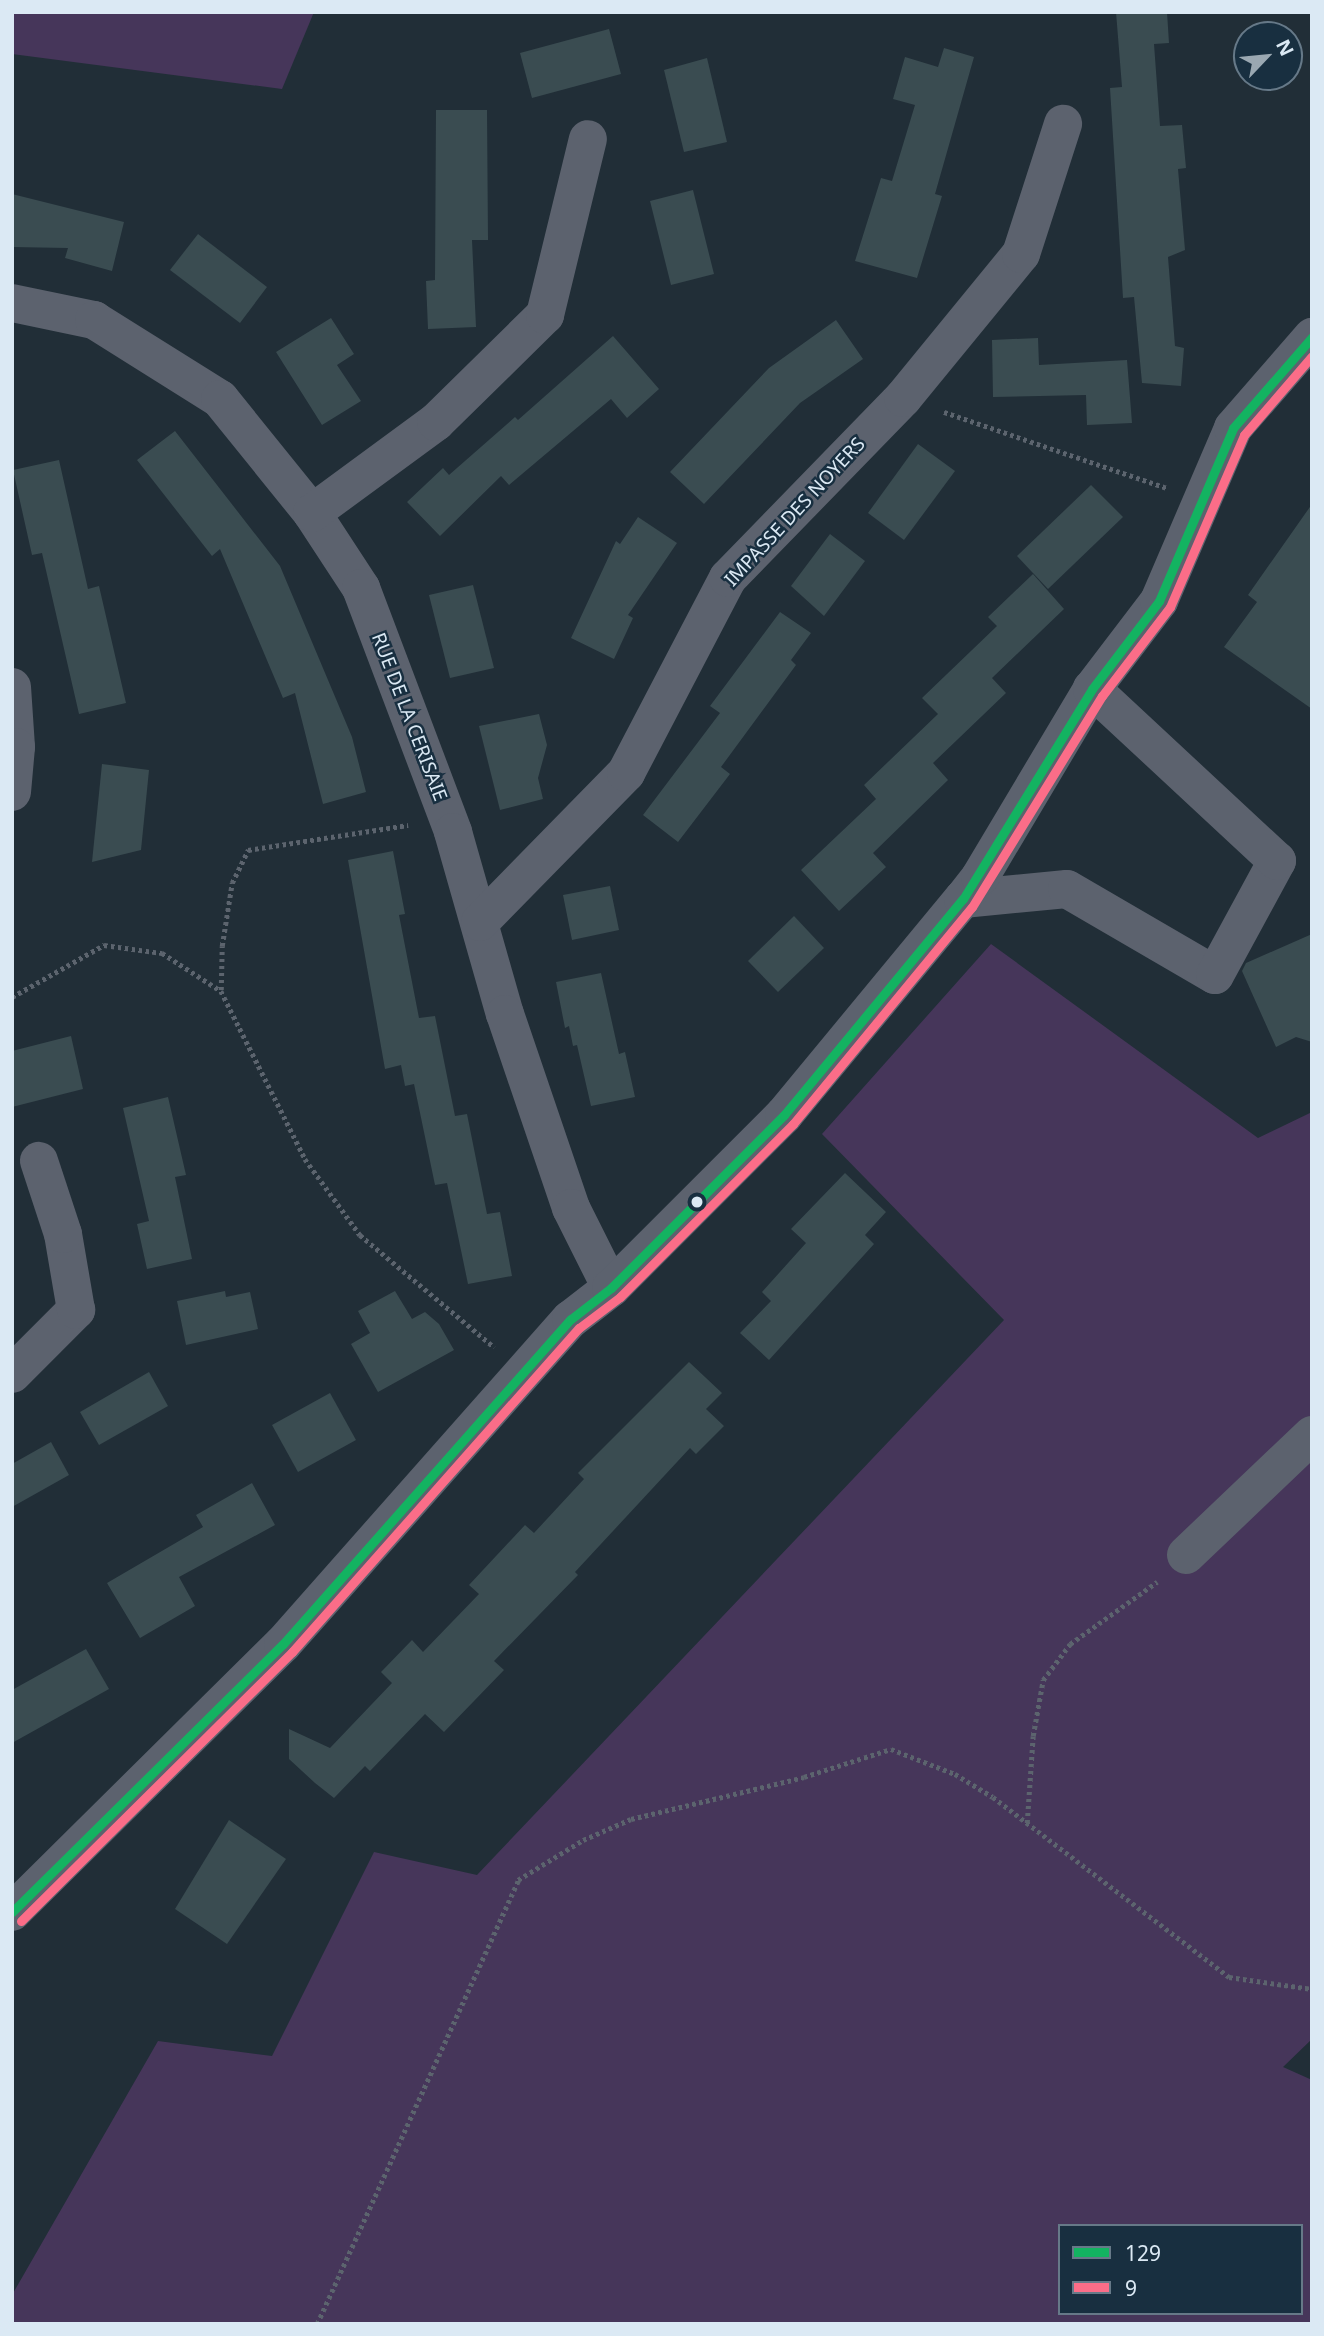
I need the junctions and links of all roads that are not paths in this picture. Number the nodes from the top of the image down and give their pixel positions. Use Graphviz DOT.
graph roads {
  1 [pos="1063,124"];
  2 [pos="588,139"];
  3 [pos="12,303"];
  4 [pos="1312,337"];
  5 [pos="312,513"];
  6 [pos="12,687"];
  7 [pos="1091,689"];
  8 [pos="12,792"];
  9 [pos="962,899"];
  10 [pos="480,922"];
  11 [pos="39,1161"];
  12 [pos="611,1288"];
  13 [pos="12,1374"];
  14 [pos="1312,1435"];
  15 [pos="1186,1555"];
  16 [pos="12,1912"];
  1 -- 10 [label="street, IMPASSE DES NOYERS"];
  2 -- 5 [label="street"];
  3 -- 5 [label="street, RUE DE LA CERISAIE"];
  4 -- 7 [label="street"];
  5 -- 10 [label="street, RUE DE LA CERISAIE"];
  6 -- 8 [label="street"];
  7 -- 9 [label="street"];
  7 -- 9 [label="street"];
  9 -- 12 [label="street"];
  10 -- 12 [label="street, RUE DE LA CERISAIE"];
  11 -- 13 [label="street"];
  12 -- 16 [label="street"];
  14 -- 15 [label="street"];
}
